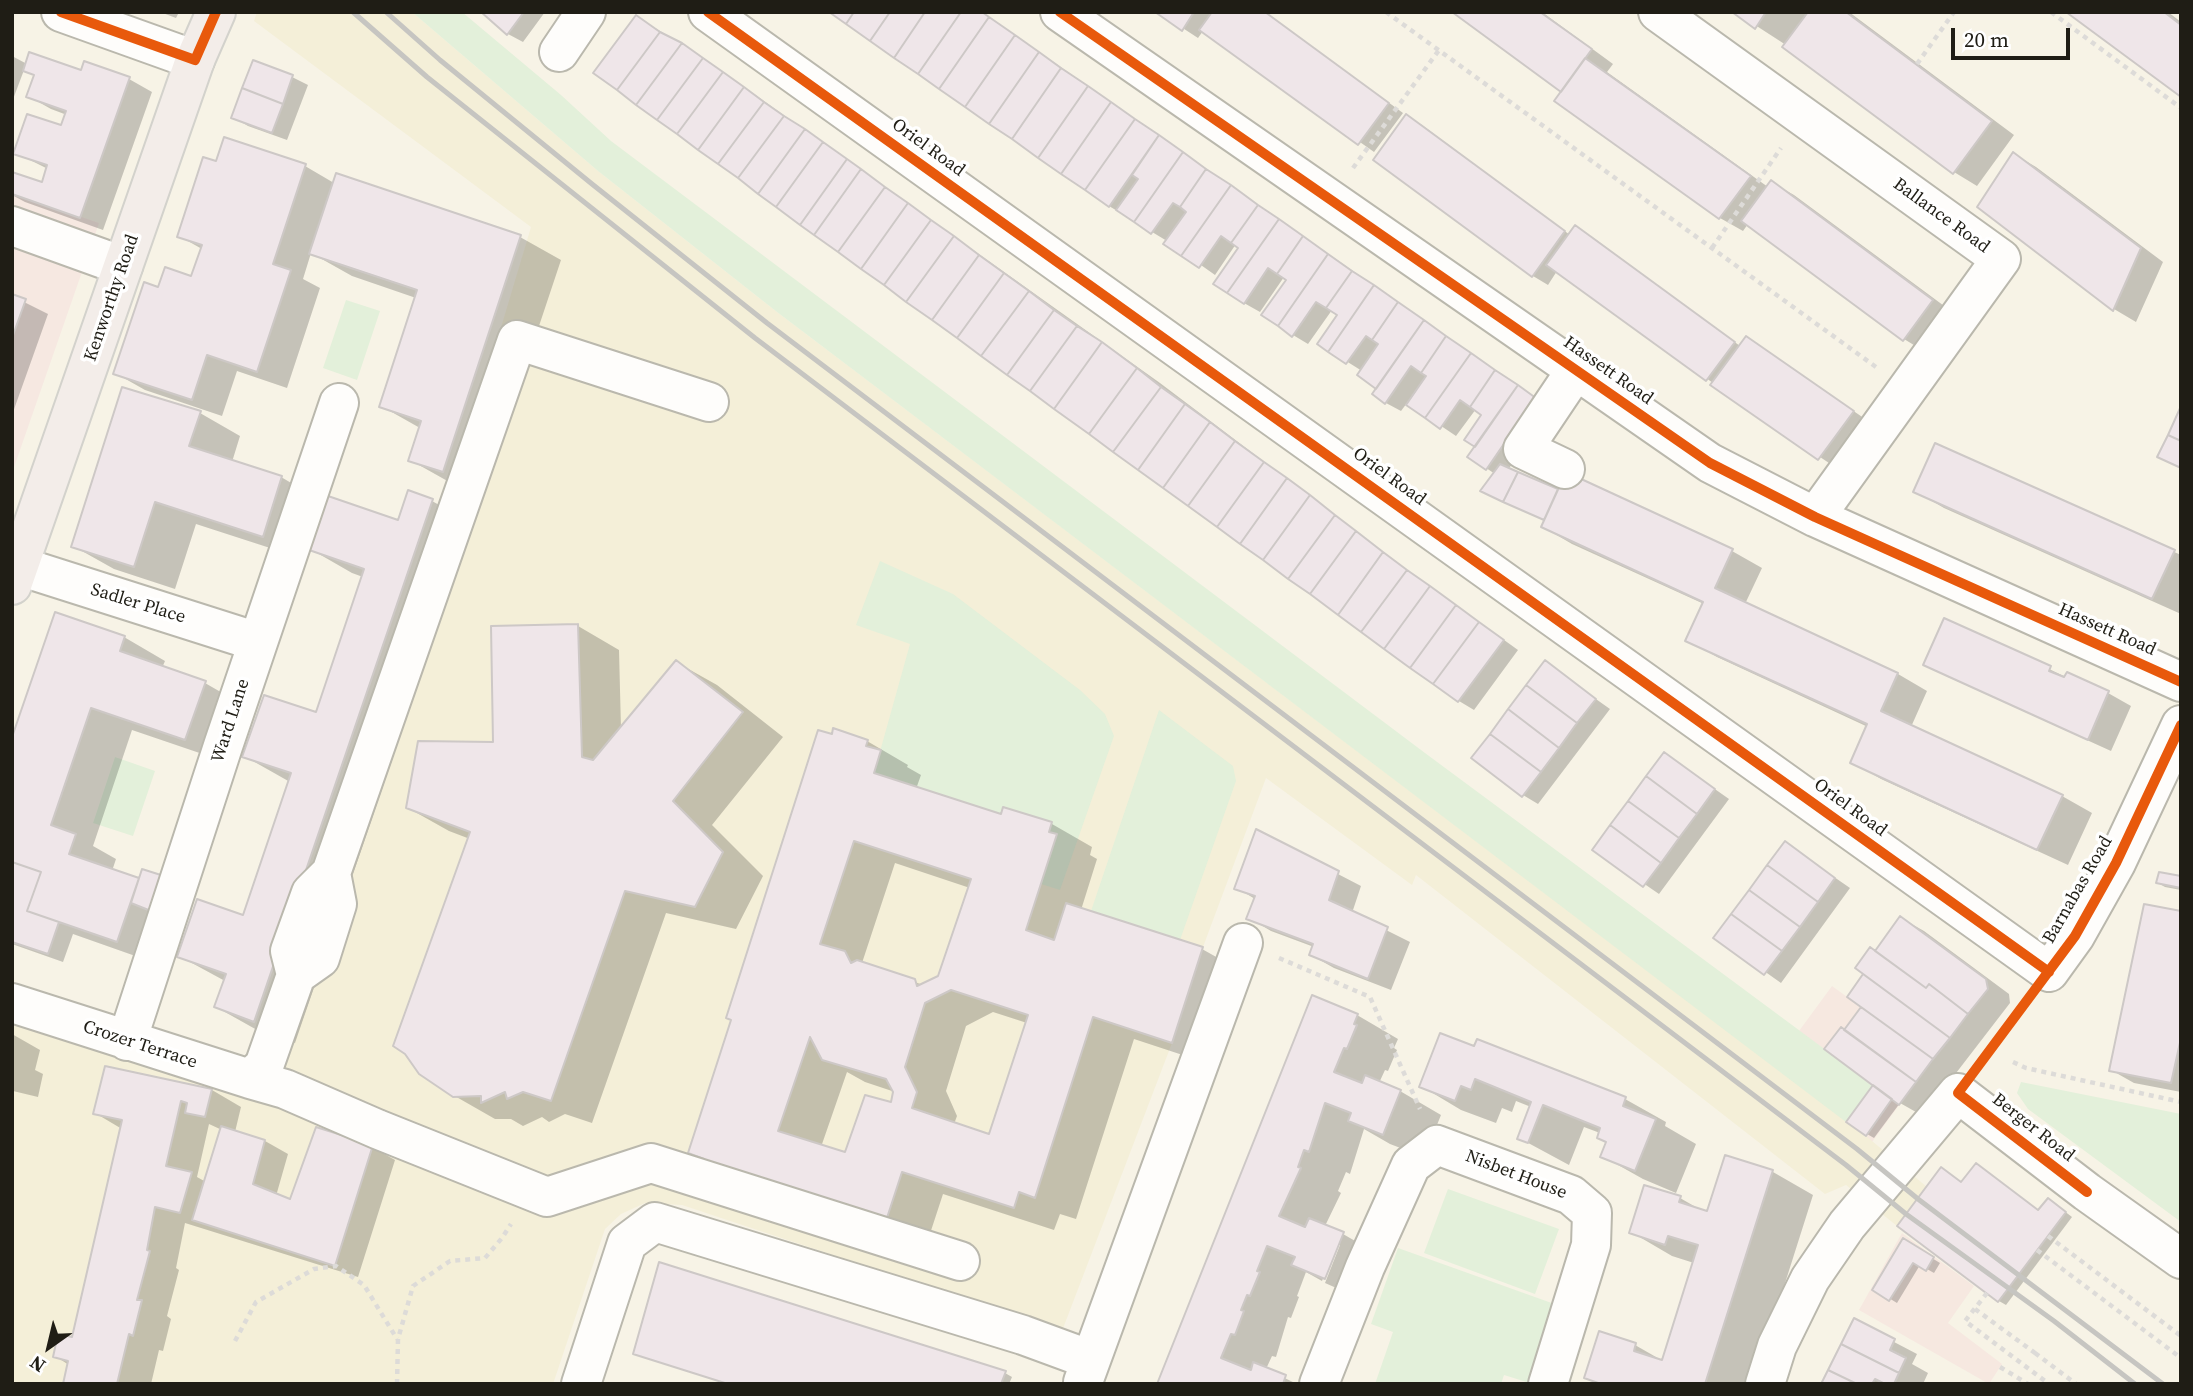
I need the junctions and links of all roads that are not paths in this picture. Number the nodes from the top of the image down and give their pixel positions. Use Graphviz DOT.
graph roads {
  1 [pos="61,12"];
  2 [pos="216,12"];
  3 [pos="586,12"];
  4 [pos="708,12"];
  5 [pos="1060,12"];
  6 [pos="1658,12"];
  7 [pos="559,52"];
  8 [pos="195,60"];
  9 [pos="12,226"];
  10 [pos="123,266"];
  11 [pos="1576,370"];
  12 [pos="709,402"];
  13 [pos="339,403"];
  14 [pos="1565,469"];
  15 [pos="1815,517"];
  16 [pos="15,575"];
  17 [pos="258,642"];
  18 [pos="2181,682"];
  19 [pos="2181,725"];
  20 [pos="1243,943"];
  21 [pos="2049,972"];
  22 [pos="12,1003"];
  23 [pos="127,1041"];
  24 [pos="257,1073"];
  25 [pos="2181,1259"];
  26 [pos="960,1261"];
  27 [pos="1087,1372"];
  28 [pos="581,1384"];
  29 [pos="1319,1384"];
  30 [pos="1548,1384"];
  31 [pos="1765,1384"];
  1 -- 8 [label="street"];
  2 -- 8 [label="highway, Kenworthy Road"];
  3 -- 7 [label="street"];
  4 -- 21 [label="street, Oriel Road"];
  5 -- 11 [label="street, Hassett Road"];
  6 -- 15 [label="street, Ballance Road"];
  8 -- 10 [label="highway, Kenworthy Road"];
  9 -- 10 [label="street"];
  10 -- 16 [label="highway, Kenworthy Road"];
  11 -- 14 [label="street"];
  11 -- 15 [label="street, Hassett Road"];
  12 -- 24 [label="street"];
  13 -- 17 [label="street, Ward Lane"];
  15 -- 18 [label="street, Hassett Road"];
  16 -- 17 [label="street, Sadler Place"];
  17 -- 23 [label="street, Ward Lane"];
  19 -- 21 [label="street, Barnabas Road"];
  20 -- 27 [label="street"];
  22 -- 23 [label="street, Crozer Terrace"];
  23 -- 24 [label="street, Crozer Terrace"];
  24 -- 26 [label="street, Crozer Terrace"];
  25 -- 31 [label="street, Berger Road"];
  27 -- 28 [label="street"];
  29 -- 30 [label="street, Nisbet House"];
}
